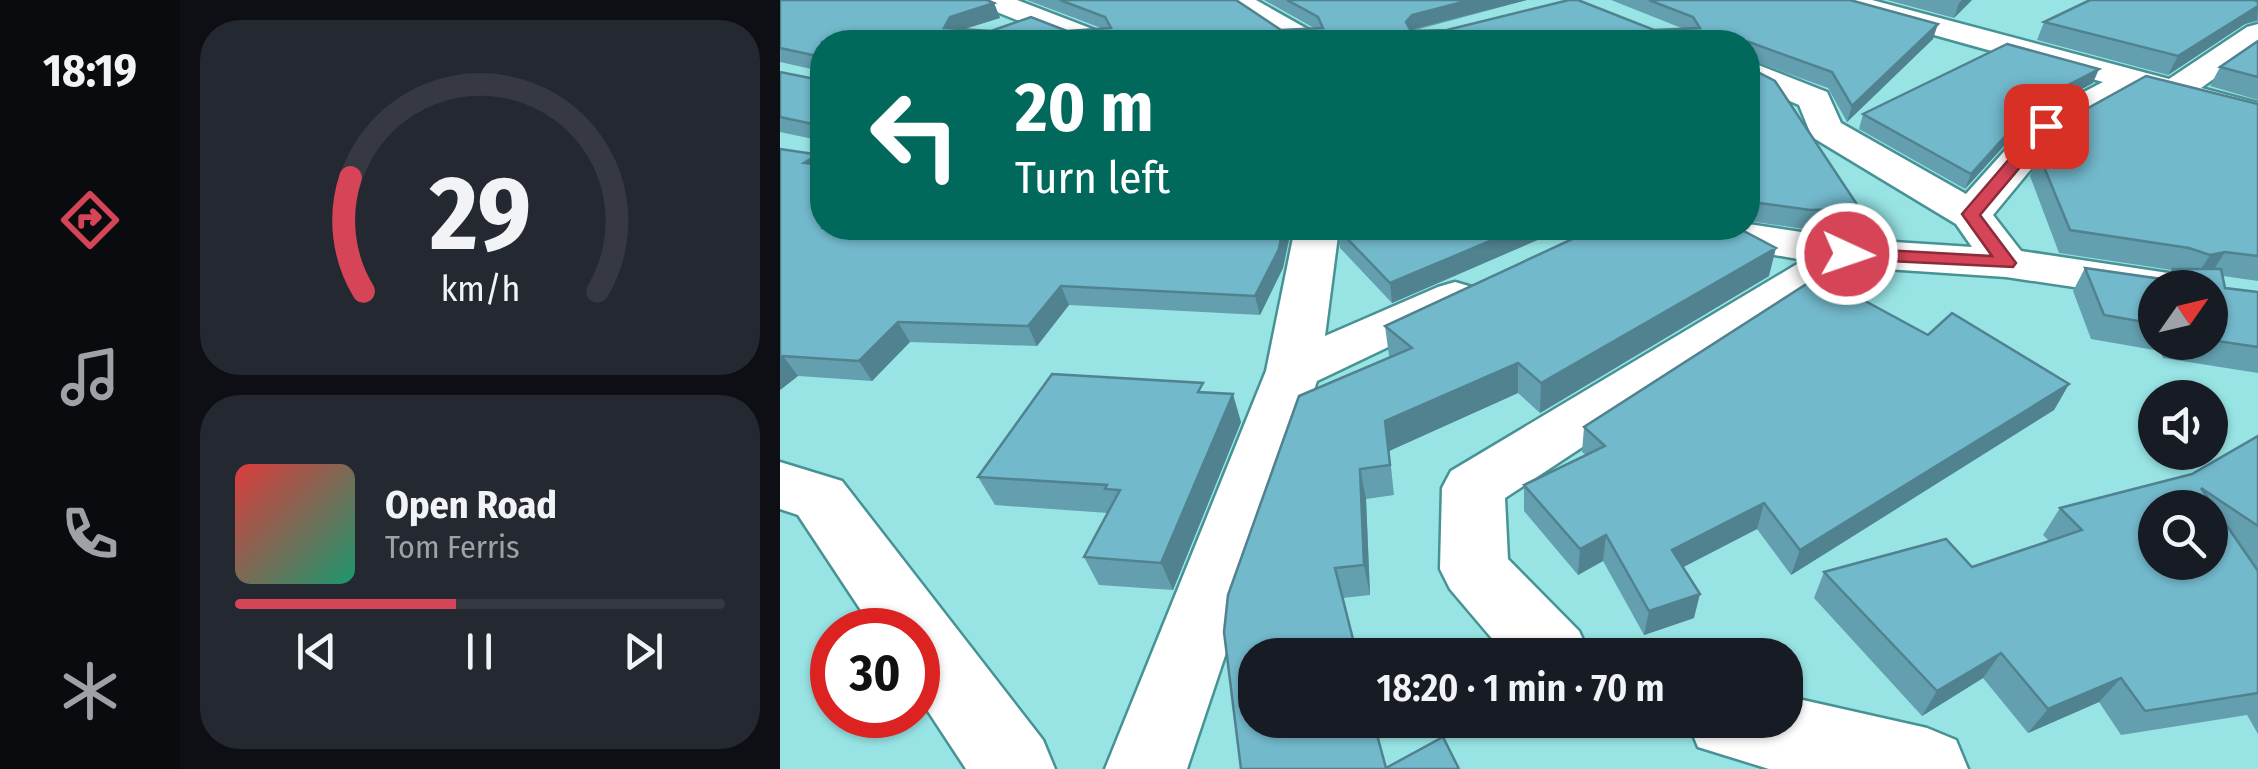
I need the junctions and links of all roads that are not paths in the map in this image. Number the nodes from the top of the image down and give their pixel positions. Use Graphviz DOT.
graph roads {
  1 [pos="992,0"];
  2 [pos="1236,0"];
  3 [pos="1840,0"];
  4 [pos="2253,16"];
  5 [pos="1032,20"];
  6 [pos="1004,30"];
  7 [pos="1061,30"];
  8 [pos="1287,30"];
  9 [pos="1760,76"];
  10 [pos="2135,78"];
  11 [pos="2176,90"];
  12 [pos="2258,114"];
  13 [pos="1971,214"];
  14 [pos="1760,237"];
  15 [pos="1315,240"];
  16 [pos="1847,254"];
  17 [pos="2006,263"];
  18 [pos="1503,275"];
  19 [pos="2138,282"];
  20 [pos="1293,371"];
  21 [pos="780,485"];
  22 [pos="899,608"];
  23 [pos="1537,638"];
  24 [pos="940,666"];
  25 [pos="1800,738"];
  26 [pos="1014,769"];
  27 [pos="1146,769"];
  28 [pos="1927,769"];
  1 -- 5 [label="street"];
  2 -- 8 [label="street"];
  3 -- 10 [label="street"];
  4 -- 11 [label="street"];
  5 -- 6 [label="street"];
  5 -- 7 [label="street"];
  9 -- 13 [label="street"];
  10 -- 11 [label="street"];
  10 -- 13 [label="street"];
  11 -- 12 [label="street"];
  13 -- 17 [label="street"];
  14 -- 16 [label="street"];
  15 -- 20 [label="street"];
  16 -- 17 [label="street"];
  16 -- 23 [label="street"];
  17 -- 19 [label="street"];
  18 -- 20 [label="street"];
  20 -- 27 [label="street"];
  21 -- 22 [label="street"];
  24 -- 26 [label="street"];
  25 -- 28 [label="street"];
}
